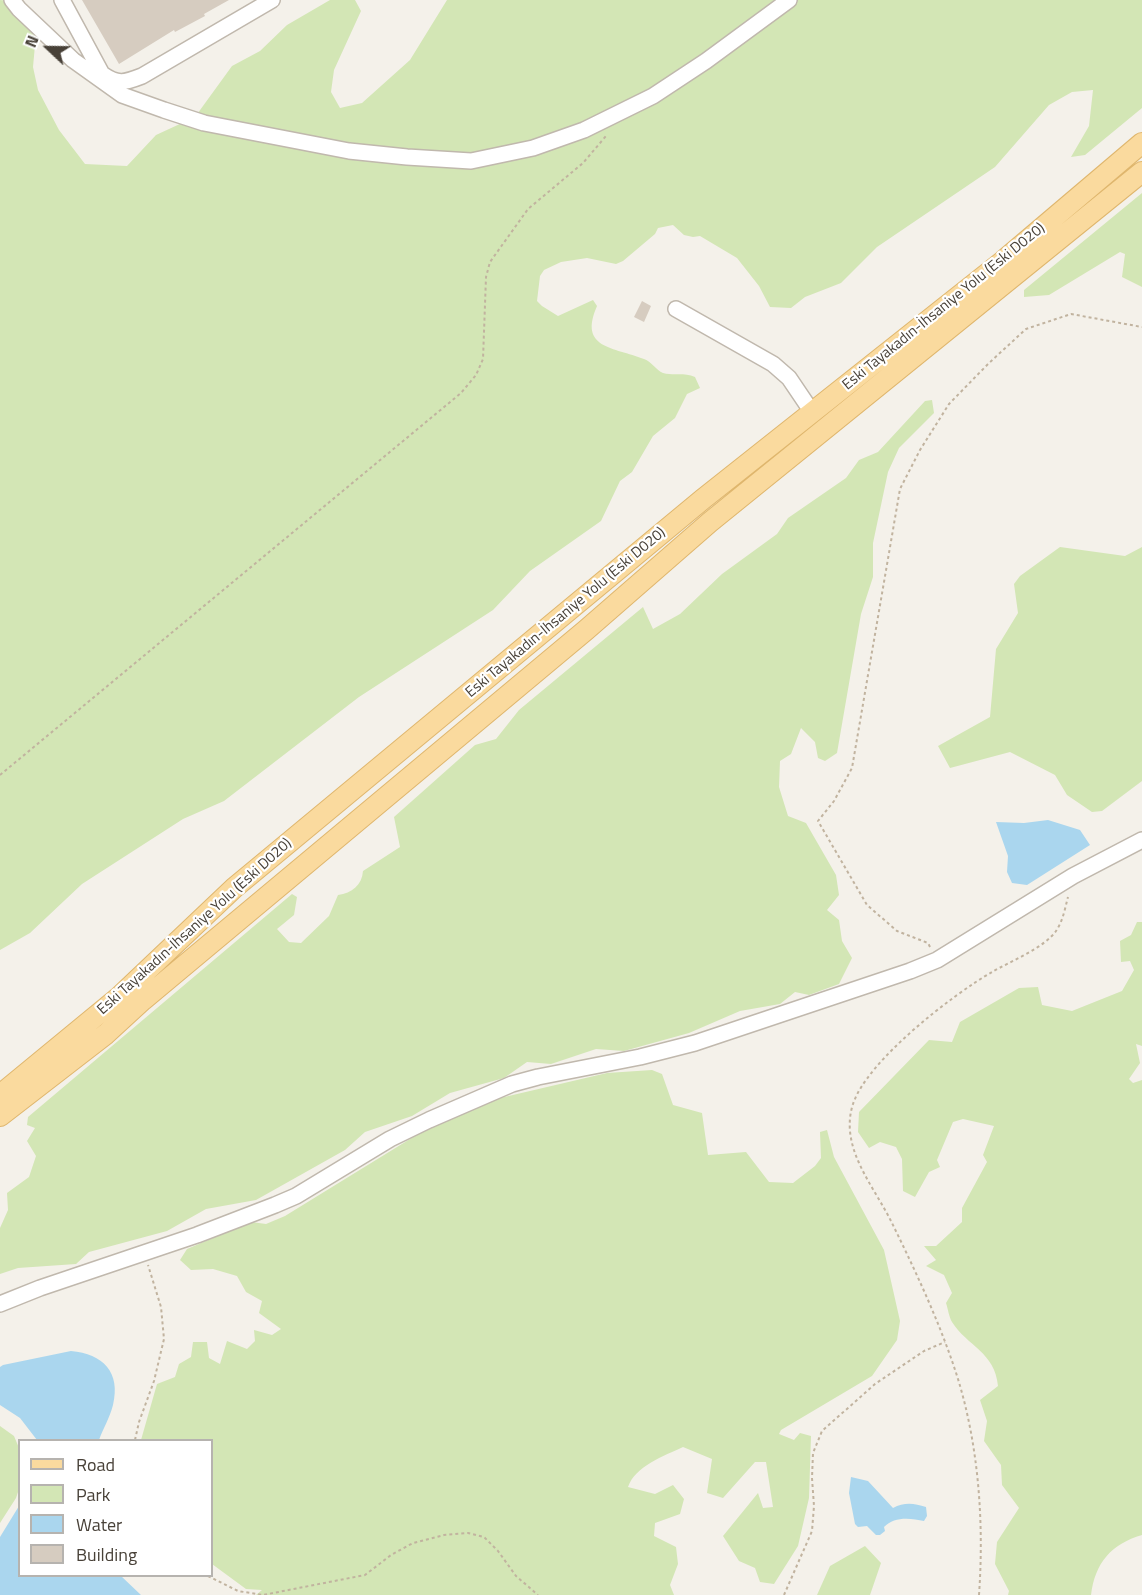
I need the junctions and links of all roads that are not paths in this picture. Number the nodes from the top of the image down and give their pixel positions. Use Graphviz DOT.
graph roads {
  1 [pos="12,0"];
  2 [pos="62,0"];
  3 [pos="272,0"];
  4 [pos="789,0"];
  5 [pos="1142,142"];
  6 [pos="1142,172"];
  7 [pos="676,309"];
  8 [pos="812,412"];
  9 [pos="1142,840"];
  10 [pos="0,1095"];
  11 [pos="0,1116"];
  12 [pos="0,1304"];
  1 -- 4 [label="street"];
  2 -- 3 [label="street"];
  5 -- 8 [label="main road, Eski Tayakadın-İhsaniye Yolu (Eski D020)"];
  6 -- 11 [label="main road, Eski Tayakadın-İhsaniye Yolu (Eski D020)"];
  7 -- 8 [label="street"];
  8 -- 10 [label="main road, Eski Tayakadın-İhsaniye Yolu (Eski D020)"];
  9 -- 12 [label="street"];
}
